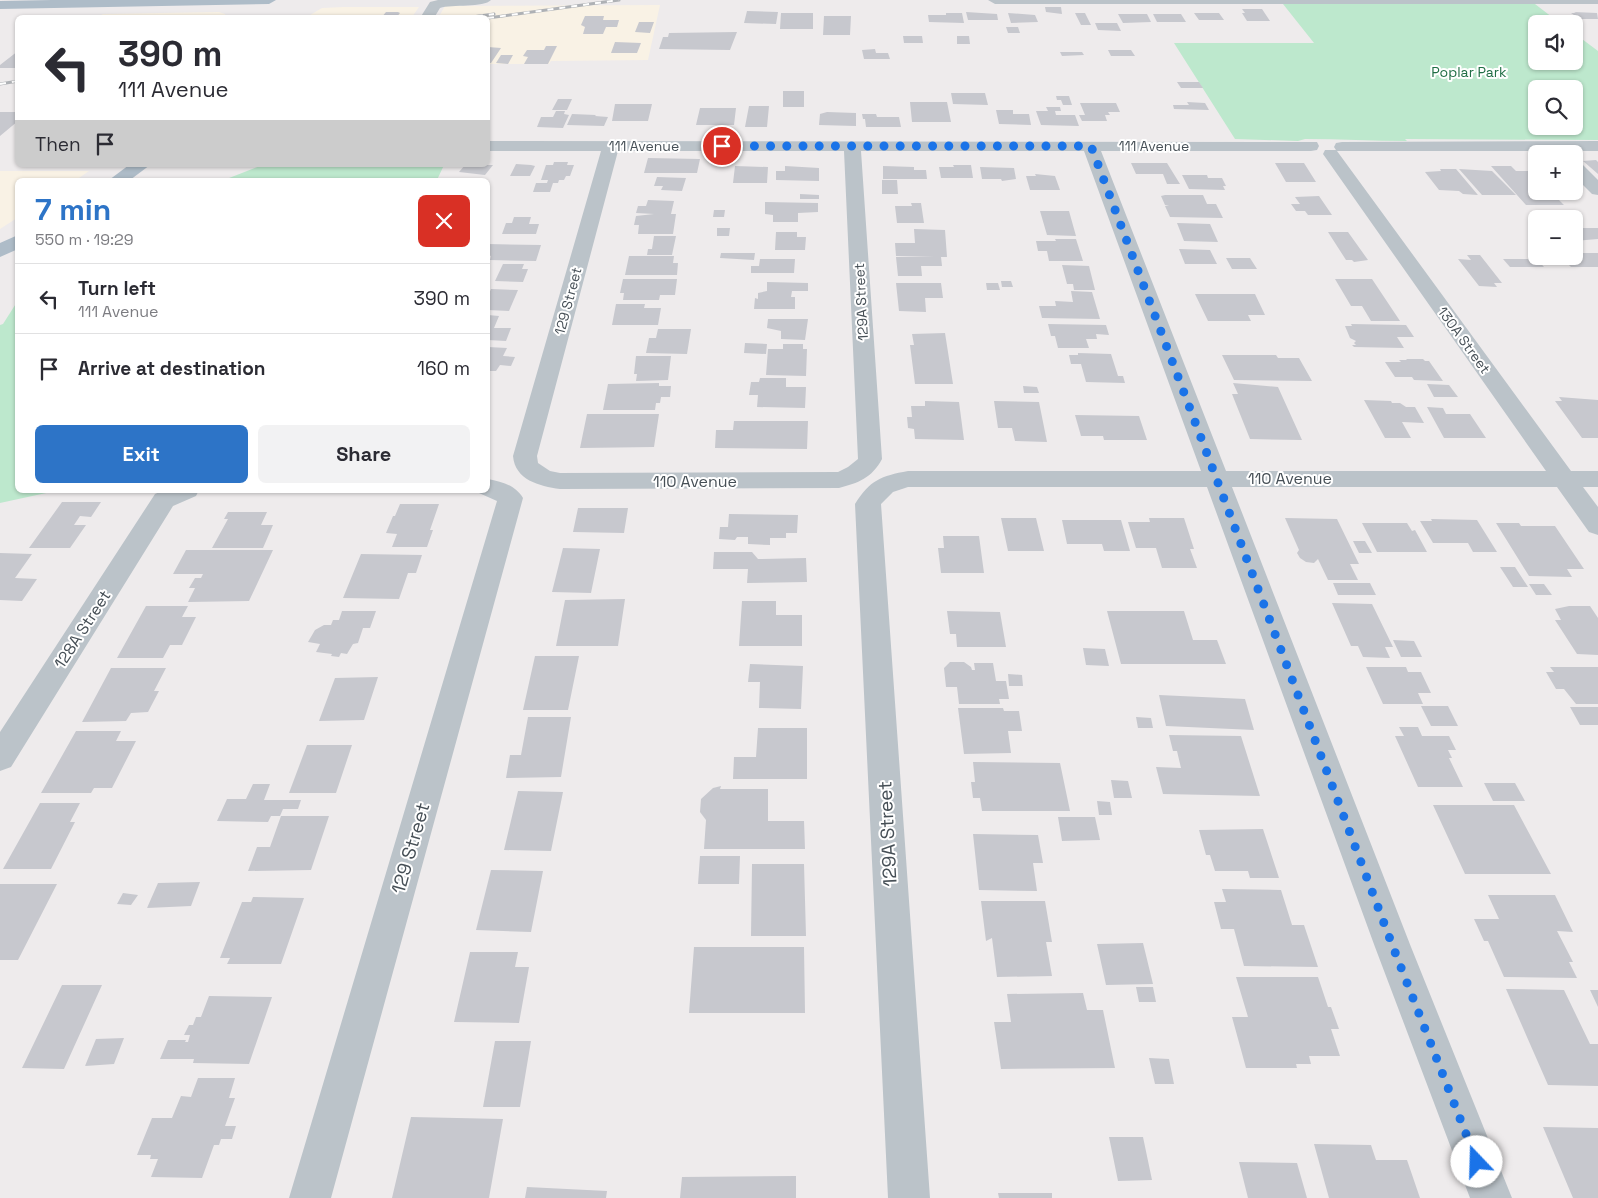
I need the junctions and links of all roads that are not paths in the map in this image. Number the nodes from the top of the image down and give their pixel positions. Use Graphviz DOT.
graph roads {
  1 [pos="271,0"];
  2 [pos="484,0"];
  3 [pos="996,0"];
  4 [pos="1408,0"];
  5 [pos="1598,0"];
  6 [pos="0,5"];
  7 [pos="257,13"];
  8 [pos="429,15"];
  9 [pos="490,146"];
  10 [pos="611,146"];
  11 [pos="852,146"];
  12 [pos="1091,146"];
  13 [pos="1598,146"];
  14 [pos="1583,147"];
  15 [pos="1337,150"];
  16 [pos="1528,150"];
  17 [pos="138,167"];
  18 [pos="1583,175"];
  19 [pos="121,178"];
  20 [pos="1598,190"];
  21 [pos="15,243"];
  22 [pos="0,252"];
  23 [pos="525,456"];
  24 [pos="870,459"];
  25 [pos="1217,478"];
  26 [pos="1564,478"];
  27 [pos="1598,479"];
  28 [pos="893,482"];
  29 [pos="499,493"];
  30 [pos="176,495"];
  31 [pos="1598,526"];
  32 [pos="0,758"];
  33 [pos="310,1198"];
  34 [pos="909,1198"];
  35 [pos="1491,1198"];
  1 -- 6 [label="main road"];
  1 -- 7 [label="main road"];
  2 -- 8 [label="street"];
  3 -- 4 [label="street"];
  4 -- 5 [label="street"];
  9 -- 10 [label="street, 111 Avenue"];
  10 -- 11 [label="street, 111 Avenue"];
  10 -- 23 [label="street, 129 Street"];
  11 -- 12 [label="street, 111 Avenue"];
  11 -- 24 [label="street, 129A Street"];
  12 -- 15 [label="street, 111 Avenue"];
  12 -- 25 [label="street"];
  13 -- 14 [label="street"];
  15 -- 16 [label="street"];
  15 -- 26 [label="street, 130A Street"];
  17 -- 19 [label="main road"];
  18 -- 20 [label="street"];
  21 -- 22 [label="main road"];
  23 -- 24 [label="street, 110 Avenue"];
  25 -- 26 [label="street, 110 Avenue"];
  25 -- 28 [label="street, 110 Avenue"];
  25 -- 35 [label="street"];
  26 -- 27 [label="street, 110 Avenue"];
  26 -- 31 [label="street, 130A Street"];
  28 -- 34 [label="street, 129A Street"];
  29 -- 33 [label="street, 129 Street"];
  30 -- 32 [label="street, 128A Street"];
}
